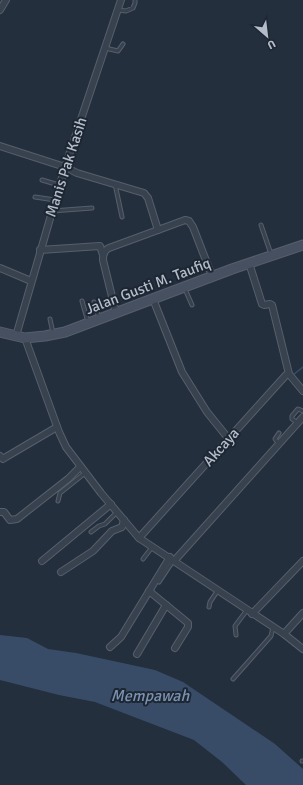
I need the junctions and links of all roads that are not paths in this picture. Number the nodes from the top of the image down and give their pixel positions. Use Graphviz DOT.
graph roads {
  1 [pos="6,0"];
  2 [pos="121,0"];
  3 [pos="135,0"];
  4 [pos="0,10"];
  5 [pos="117,10"];
  6 [pos="123,44"];
  7 [pos="105,48"];
  8 [pos="0,146"];
  9 [pos="64,167"];
  10 [pos="42,180"];
  11 [pos="115,184"];
  12 [pos="59,185"];
  13 [pos="35,196"];
  14 [pos="54,200"];
  15 [pos="92,208"];
  16 [pos="51,212"];
  17 [pos="122,217"];
  18 [pos="262,225"];
  19 [pos="158,230"];
  20 [pos="303,245"];
  21 [pos="40,250"];
  22 [pos="103,255"];
  23 [pos="272,256"];
  24 [pos="249,263"];
  25 [pos="0,268"];
  26 [pos="212,276"];
  27 [pos="31,281"];
  28 [pos="184,287"];
  29 [pos="153,299"];
  30 [pos="82,301"];
  31 [pos="94,302"];
  32 [pos="192,305"];
  33 [pos="116,313"];
  34 [pos="50,318"];
  35 [pos="99,319"];
  36 [pos="89,323"];
  37 [pos="0,332"];
  38 [pos="53,334"];
  39 [pos="20,337"];
  40 [pos="289,374"];
  41 [pos="303,391"];
  42 [pos="303,411"];
  43 [pos="303,417"];
  44 [pos="298,423"];
  45 [pos="57,427"];
  46 [pos="279,433"];
  47 [pos="228,438"];
  48 [pos="279,444"];
  49 [pos="0,456"];
  50 [pos="80,466"];
  51 [pos="85,472"];
  52 [pos="58,501"];
  53 [pos="111,504"];
  54 [pos="0,512"];
  55 [pos="117,512"];
  56 [pos="124,520"];
  57 [pos="91,532"];
  58 [pos="140,538"];
  59 [pos="153,546"];
  60 [pos="143,559"];
  61 [pos="173,559"];
  62 [pos="42,561"];
  63 [pos="303,561"];
  64 [pos="61,572"];
  65 [pos="159,582"];
  66 [pos="218,590"];
  67 [pos="149,591"];
  68 [pos="166,605"];
  69 [pos="209,607"];
  70 [pos="249,612"];
  71 [pos="303,613"];
  72 [pos="273,627"];
  73 [pos="284,634"];
  74 [pos="236,635"];
  75 [pos="110,647"];
  76 [pos="175,648"];
  77 [pos="303,649"];
  78 [pos="137,654"];
  79 [pos="233,679"];
  1 -- 4 [label="street"];
  2 -- 5 [label="street, Manis Pak Kasih"];
  3 -- 5 [label="lane"];
  5 -- 7 [label="street, Manis Pak Kasih"];
  6 -- 7 [label="lane"];
  7 -- 9 [label="street, Manis Pak Kasih"];
  8 -- 9 [label="street"];
  9 -- 11 [label="street"];
  9 -- 12 [label="street, Manis Pak Kasih"];
  10 -- 12 [label="lane"];
  11 -- 17 [label="lane"];
  11 -- 19 [label="street"];
  12 -- 14 [label="street, Manis Pak Kasih"];
  13 -- 14 [label="lane"];
  14 -- 16 [label="street, Manis Pak Kasih"];
  15 -- 16 [label="lane"];
  16 -- 21 [label="street, Manis Pak Kasih"];
  18 -- 23 [label="lane"];
  19 -- 22 [label="street"];
  19 -- 26 [label="street"];
  20 -- 23 [label="main road, Jalan Gusti M. Taufiq"];
  21 -- 22 [label="street"];
  21 -- 27 [label="street, Manis Pak Kasih"];
  22 -- 33 [label="street"];
  23 -- 24 [label="main road, Jalan Gusti M. Taufiq"];
  24 -- 26 [label="main road, Jalan Gusti M. Taufiq"];
  24 -- 40 [label="street"];
  25 -- 27 [label="street"];
  26 -- 28 [label="main road, Jalan Gusti M. Taufiq"];
  27 -- 39 [label="street, Manis Pak Kasih"];
  28 -- 29 [label="main road, Jalan Gusti M. Taufiq"];
  28 -- 32 [label="lane"];
  29 -- 33 [label="main road, Jalan Gusti M. Taufiq"];
  29 -- 47 [label="street"];
  30 -- 36 [label="lane"];
  31 -- 35 [label="lane"];
  33 -- 35 [label="main road, Jalan Gusti M. Taufiq"];
  34 -- 38 [label="lane"];
  35 -- 36 [label="main road, Jalan Gusti M. Taufiq"];
  36 -- 38 [label="main road, Jalan Gusti M. Taufiq"];
  37 -- 39 [label="main road, Jalan Gusti M. Taufiq"];
  38 -- 39 [label="main road, Jalan Gusti M. Taufiq"];
  39 -- 45 [label="street"];
  40 -- 41 [label="street"];
  40 -- 47 [label="street, Akcaya"];
  42 -- 44 [label="lane"];
  43 -- 44 [label="street"];
  44 -- 48 [label="street"];
  45 -- 49 [label="street"];
  45 -- 50 [label="street"];
  46 -- 48 [label="lane"];
  47 -- 58 [label="street, Akcaya"];
  48 -- 61 [label="street"];
  50 -- 51 [label="street"];
  50 -- 54 [label="street"];
  51 -- 52 [label="lane"];
  51 -- 53 [label="street"];
  53 -- 55 [label="street"];
  53 -- 62 [label="street"];
  55 -- 56 [label="street"];
  55 -- 57 [label="lane"];
  56 -- 58 [label="street"];
  56 -- 64 [label="street"];
  58 -- 59 [label="street"];
  59 -- 60 [label="lane"];
  59 -- 61 [label="street"];
  61 -- 65 [label="lane"];
  61 -- 66 [label="street"];
  61 -- 67 [label="street"];
  63 -- 70 [label="street"];
  66 -- 69 [label="lane"];
  66 -- 70 [label="street"];
  67 -- 68 [label="street"];
  67 -- 75 [label="street"];
  68 -- 76 [label="street"];
  68 -- 78 [label="street"];
  70 -- 72 [label="street"];
  70 -- 74 [label="lane"];
  71 -- 73 [label="street"];
  72 -- 73 [label="street"];
  72 -- 79 [label="lane"];
  73 -- 77 [label="street"];
}
